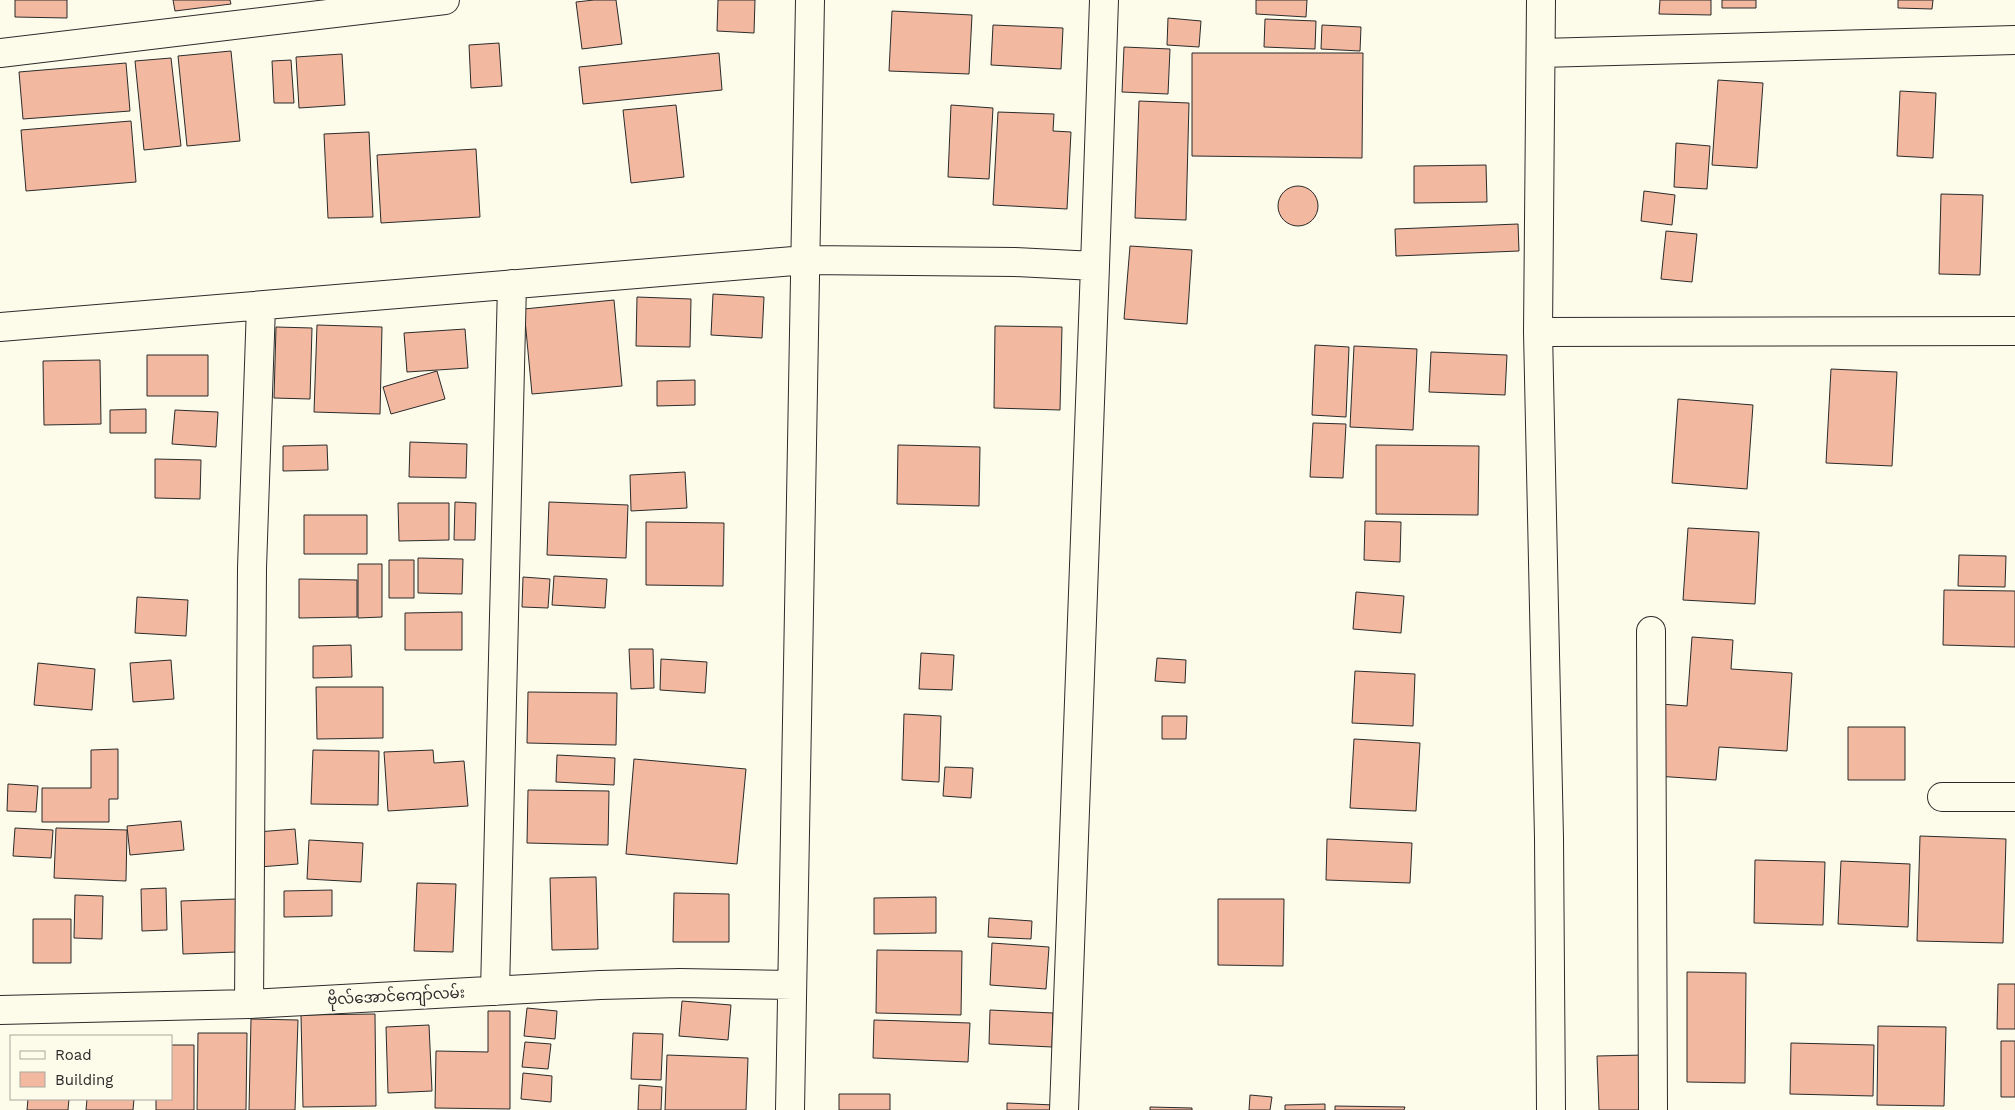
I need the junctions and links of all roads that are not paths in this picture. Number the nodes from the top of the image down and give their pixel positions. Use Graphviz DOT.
graph roads {
  1 [pos="446,0"];
  2 [pos="810,0"];
  3 [pos="1104,0"];
  4 [pos="1541,0"];
  5 [pos="268,11"];
  6 [pos="2015,40"];
  7 [pos="1541,52"];
  8 [pos="0,53"];
  9 [pos="806,260"];
  10 [pos="1095,266"];
  11 [pos="512,284"];
  12 [pos="261,306"];
  13 [pos="0,327"];
  14 [pos="2015,331"];
  15 [pos="1538,332"];
  16 [pos="1651,631"];
  17 [pos="1942,797"];
  18 [pos="2015,797"];
  19 [pos="792,985"];
  20 [pos="495,991"];
  21 [pos="249,1004"];
  22 [pos="0,1010"];
  23 [pos="790,1110"];
  24 [pos="1064,1110"];
  25 [pos="1551,1110"];
  26 [pos="1653,1110"];
  1 -- 5 [label="street"];
  2 -- 9 [label="street"];
  3 -- 10 [label="street"];
  4 -- 7 [label="street"];
  5 -- 8 [label="street"];
  6 -- 7 [label="street"];
  7 -- 15 [label="street"];
  9 -- 10 [label="street"];
  9 -- 11 [label="street"];
  9 -- 19 [label="street"];
  10 -- 24 [label="street"];
  11 -- 12 [label="street"];
  11 -- 20 [label="street"];
  12 -- 13 [label="street"];
  12 -- 21 [label="street"];
  14 -- 15 [label="street"];
  15 -- 25 [label="street"];
  16 -- 26 [label="street"];
  17 -- 18 [label="street"];
  19 -- 20 [label="street, ဗိုလ်အောင်ကျော်လမ်း"];
  19 -- 23 [label="street"];
  20 -- 21 [label="street, ဗိုလ်အောင်ကျော်လမ်း"];
  21 -- 22 [label="street, ဗိုလ်အောင်ကျော်လမ်း"];
}
